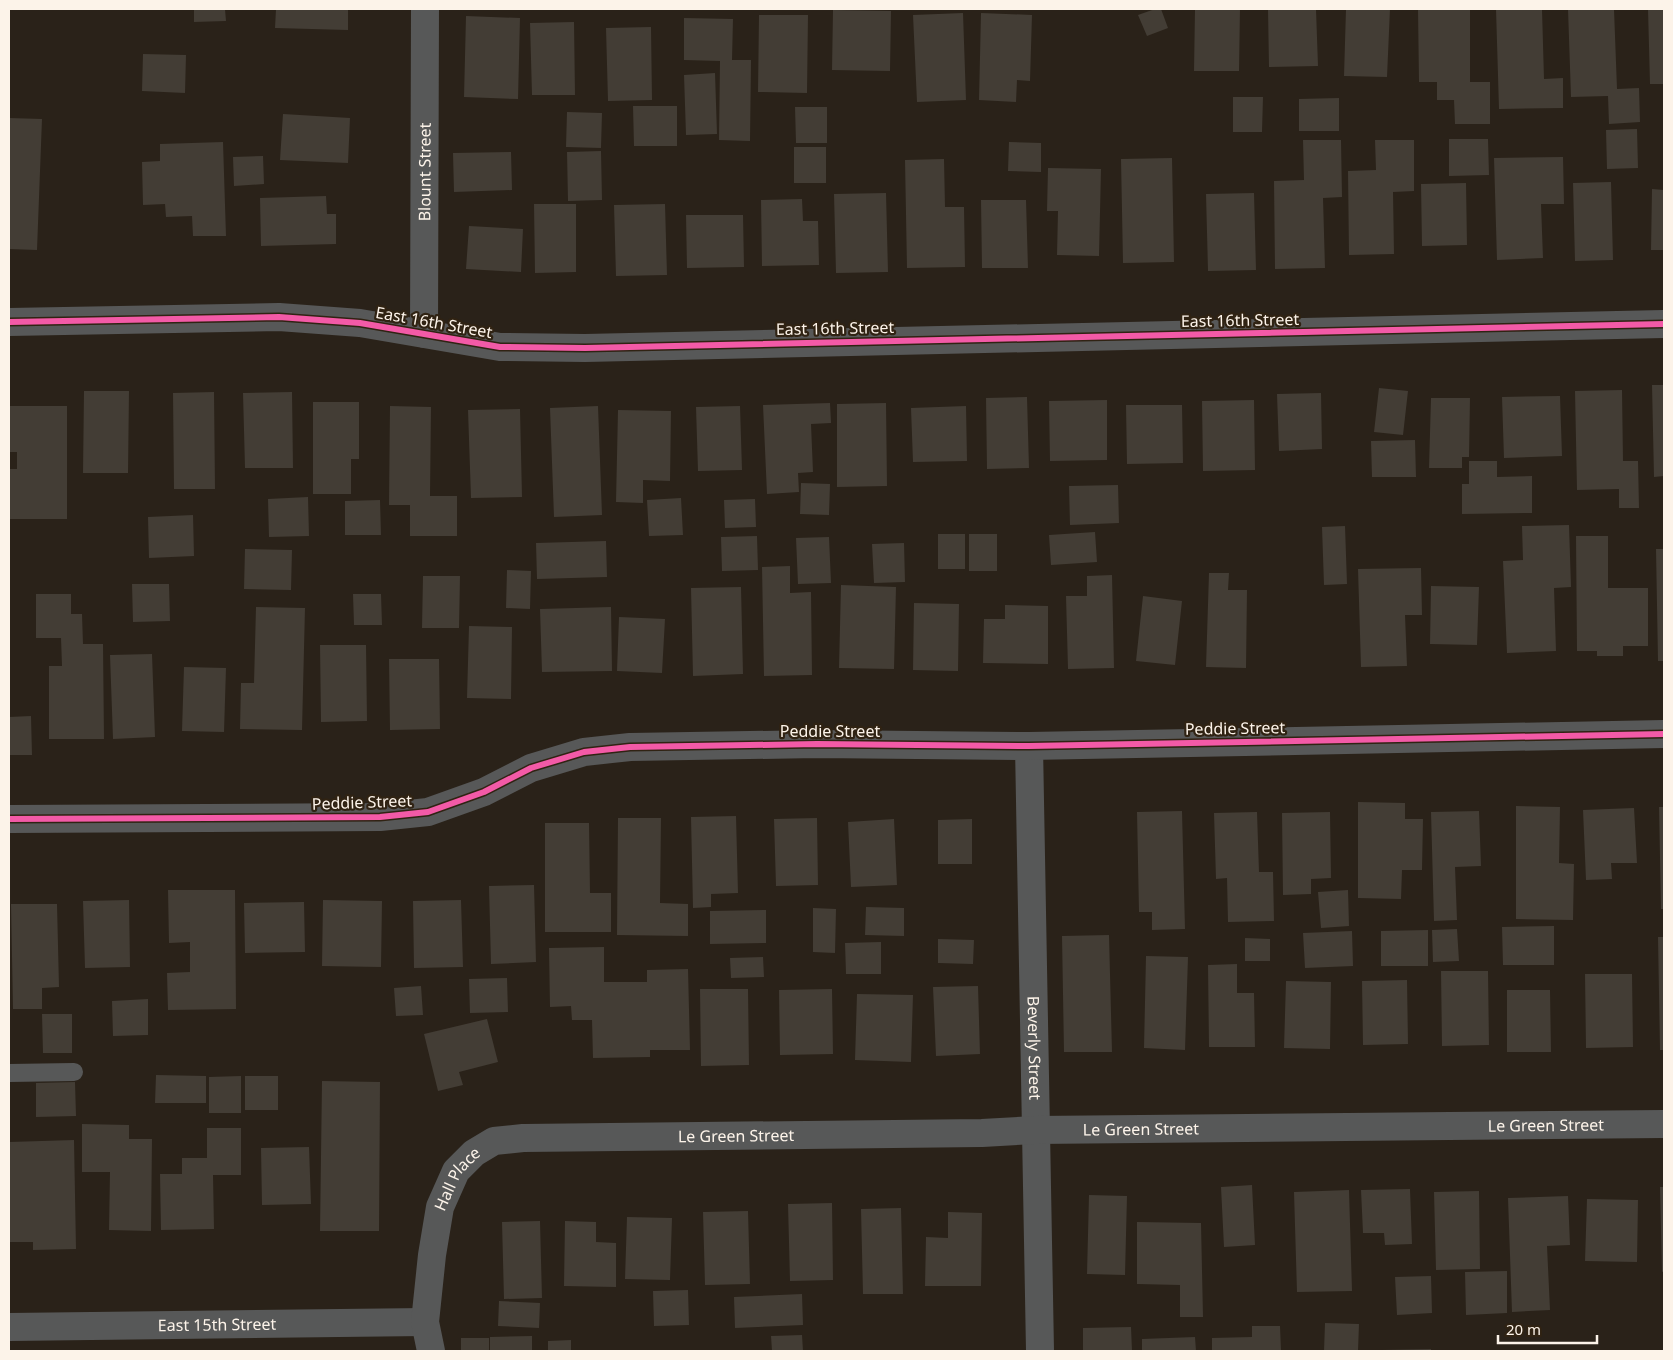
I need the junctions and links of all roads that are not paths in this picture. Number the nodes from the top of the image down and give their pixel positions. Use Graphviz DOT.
graph roads {
  1 [pos="425,9"];
  2 [pos="9,322"];
  3 [pos="1664,324"];
  4 [pos="424,334"];
  5 [pos="1664,734"];
  6 [pos="1029,746"];
  7 [pos="9,819"];
  8 [pos="74,1072"];
  9 [pos="9,1074"];
  10 [pos="1664,1124"];
  11 [pos="1035,1130"];
  12 [pos="618,1137"];
  13 [pos="425,1322"];
  14 [pos="9,1327"];
  15 [pos="431,1351"];
  16 [pos="1040,1351"];
  1 -- 4 [label="street, Blount Street"];
  2 -- 4 [label="street, East 16th Street"];
  3 -- 4 [label="street, East 16th Street"];
  5 -- 6 [label="street, Peddie Street"];
  6 -- 7 [label="street, Peddie Street"];
  6 -- 11 [label="street, Beverly Street"];
  8 -- 9 [label="lane"];
  10 -- 11 [label="street, Le Green Street"];
  11 -- 12 [label="street, Le Green Street"];
  11 -- 16 [label="street, Beverly Street"];
  12 -- 13 [label="street, Hall Place"];
  13 -- 14 [label="street, East 15th Street"];
  13 -- 15 [label="street, Hall Place"];
}
